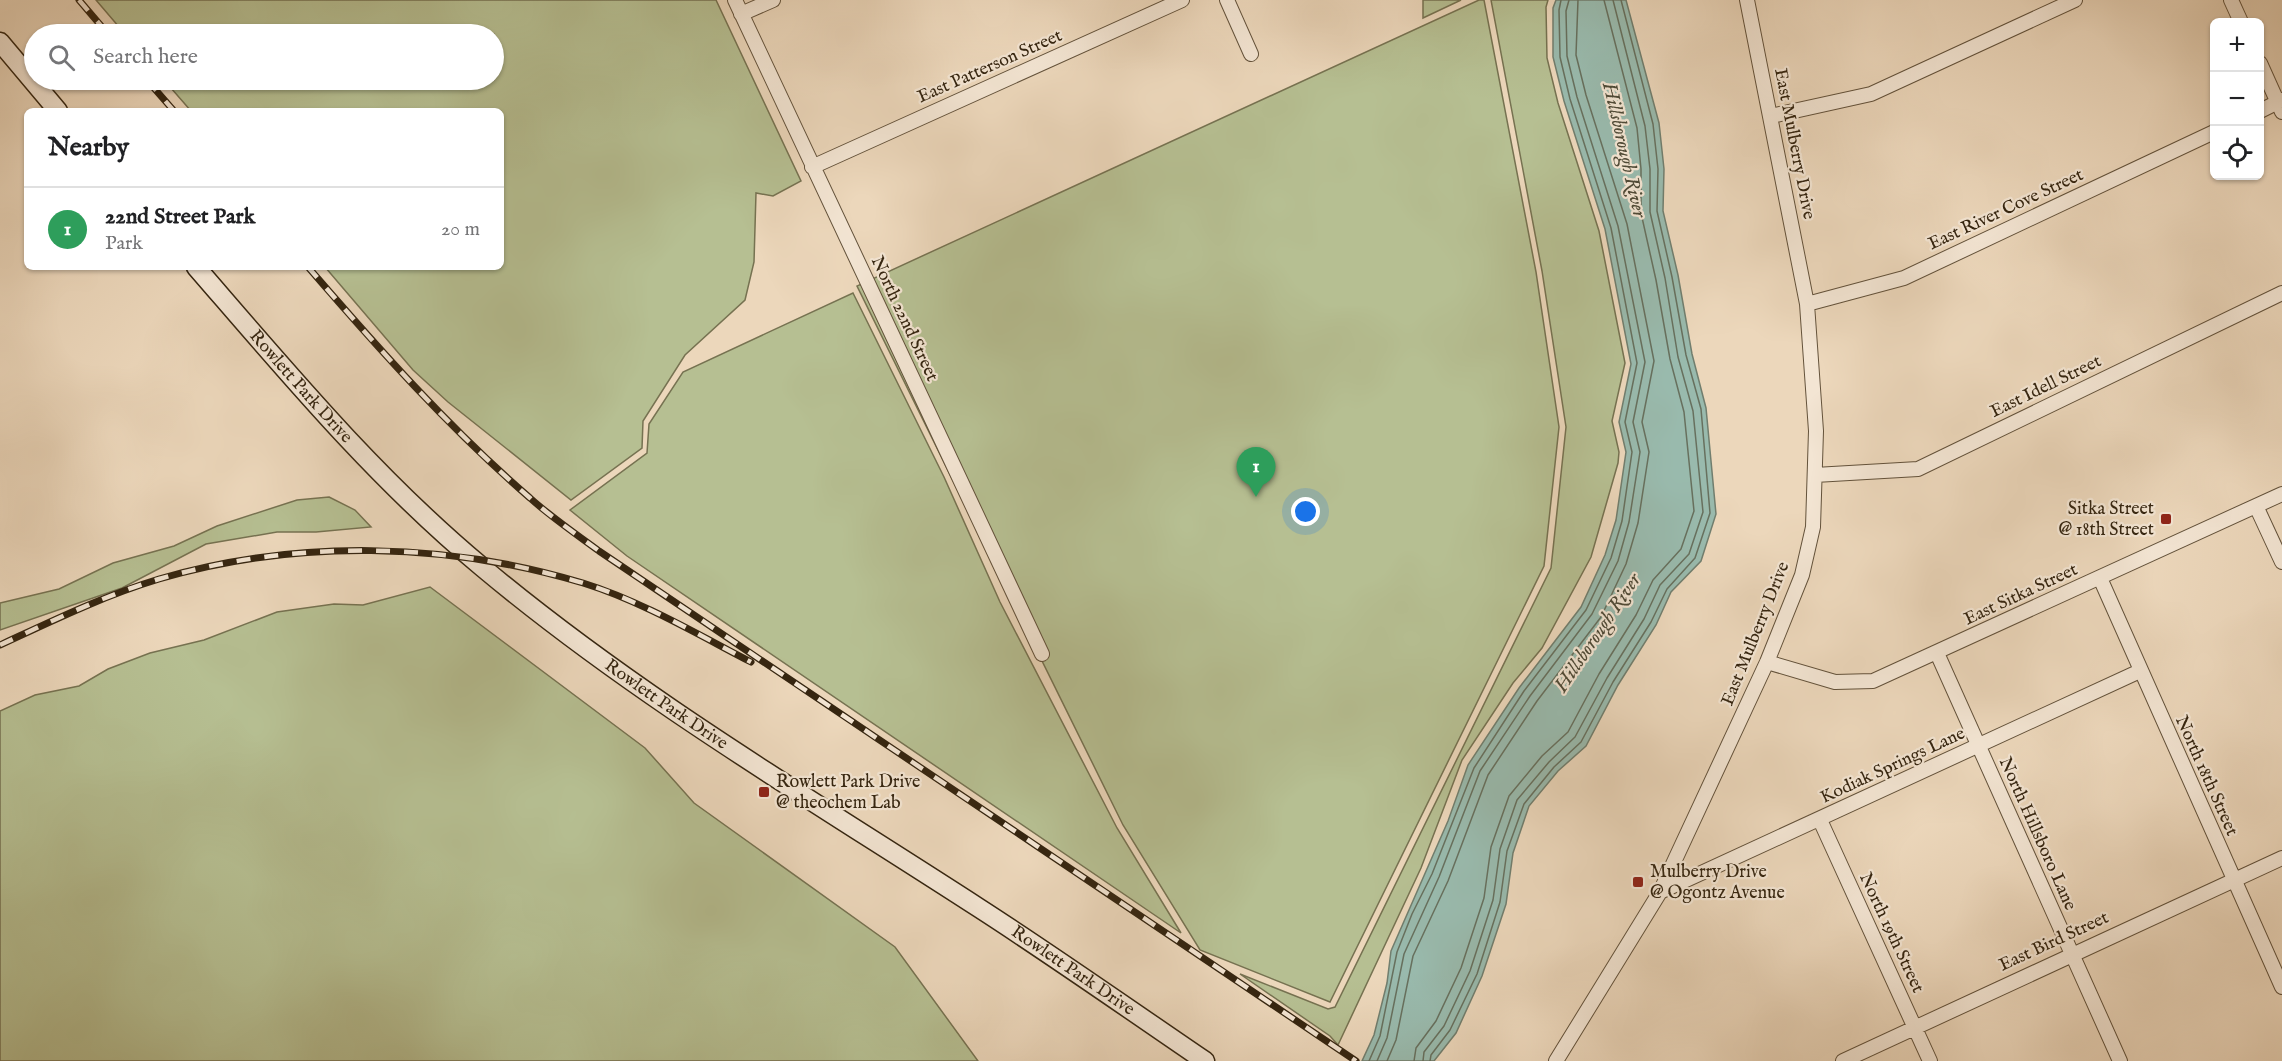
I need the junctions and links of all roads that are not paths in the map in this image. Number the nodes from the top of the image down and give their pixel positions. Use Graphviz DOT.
graph roads {
  1 [pos="735,0"];
  2 [pos="773,0"];
  3 [pos="1182,0"];
  4 [pos="1227,0"];
  5 [pos="1747,0"];
  6 [pos="2075,0"];
  7 [pos="2231,0"];
  8 [pos="741,14"];
  9 [pos="2239,18"];
  10 [pos="0,42"];
  11 [pos="1251,54"];
  12 [pos="24,71"];
  13 [pos="2264,72"];
  14 [pos="40,90"];
  15 [pos="2280,105"];
  16 [pos="55,108"];
  17 [pos="2264,110"];
  18 [pos="1771,116"];
  19 [pos="2210,134"];
  20 [pos="812,166"];
  21 [pos="199,270"];
  22 [pos="2282,294"];
  23 [pos="1807,304"];
  24 [pos="1815,475"];
  25 [pos="2282,494"];
  26 [pos="2256,506"];
  27 [pos="2282,562"];
  28 [pos="2100,578"];
  29 [pos="1937,653"];
  30 [pos="1042,654"];
  31 [pos="1767,662"];
  32 [pos="2140,671"];
  33 [pos="1978,747"];
  34 [pos="1820,820"];
  35 [pos="2282,858"];
  36 [pos="2233,881"];
  37 [pos="1660,892"];
  38 [pos="2072,953"];
  39 [pos="2282,987"];
  40 [pos="1914,1027"];
  41 [pos="1559,1057"];
  42 [pos="1205,1061"];
  43 [pos="1574,1061"];
  44 [pos="1843,1061"];
  45 [pos="1930,1061"];
  46 [pos="2120,1061"];
  1 -- 8 [label="street, North 22nd Street"];
  2 -- 8 [label="street"];
  3 -- 20 [label="street, East Patterson Street"];
  4 -- 11 [label="street"];
  5 -- 18 [label="street, East Mulberry Drive"];
  6 -- 18 [label="street"];
  7 -- 9 [label="street"];
  8 -- 20 [label="street, North 22nd Street"];
  10 -- 12 [label="street"];
  13 -- 15 [label="street"];
  14 -- 16 [label="street"];
  15 -- 17 [label="street"];
  18 -- 23 [label="street, East Mulberry Drive"];
  19 -- 23 [label="street, East River Cove Street"];
  20 -- 30 [label="street, North 22nd Street"];
  21 -- 42 [label="street, Rowlett Park Drive"];
  22 -- 24 [label="street, East Idell Street"];
  23 -- 24 [label="street, East Mulberry Drive"];
  24 -- 31 [label="street, East Mulberry Drive"];
  25 -- 26 [label="street, East Sitka Street"];
  26 -- 27 [label="street"];
  26 -- 28 [label="street, East Sitka Street"];
  28 -- 29 [label="street, East Sitka Street"];
  28 -- 32 [label="street, North 18th Street"];
  29 -- 31 [label="street, East Sitka Street"];
  29 -- 33 [label="street, North Hillsboro Lane"];
  31 -- 37 [label="street, East Mulberry Drive"];
  32 -- 33 [label="street, Kodiak Springs Lane"];
  32 -- 36 [label="street, North 18th Street"];
  33 -- 34 [label="street, Kodiak Springs Lane"];
  33 -- 38 [label="street, North Hillsboro Lane"];
  34 -- 37 [label="street, Kodiak Springs Lane"];
  34 -- 40 [label="street, North 19th Street"];
  35 -- 36 [label="street, East Bird Street"];
  36 -- 38 [label="street, East Bird Street"];
  36 -- 39 [label="street, North 18th Street"];
  37 -- 41 [label="street, East Mulberry Drive"];
  38 -- 40 [label="street, East Bird Street"];
  38 -- 46 [label="street, North Hillsboro Lane"];
  40 -- 44 [label="street, East Bird Street"];
  40 -- 45 [label="street, North 19th Street"];
  41 -- 43 [label="street"];
}
